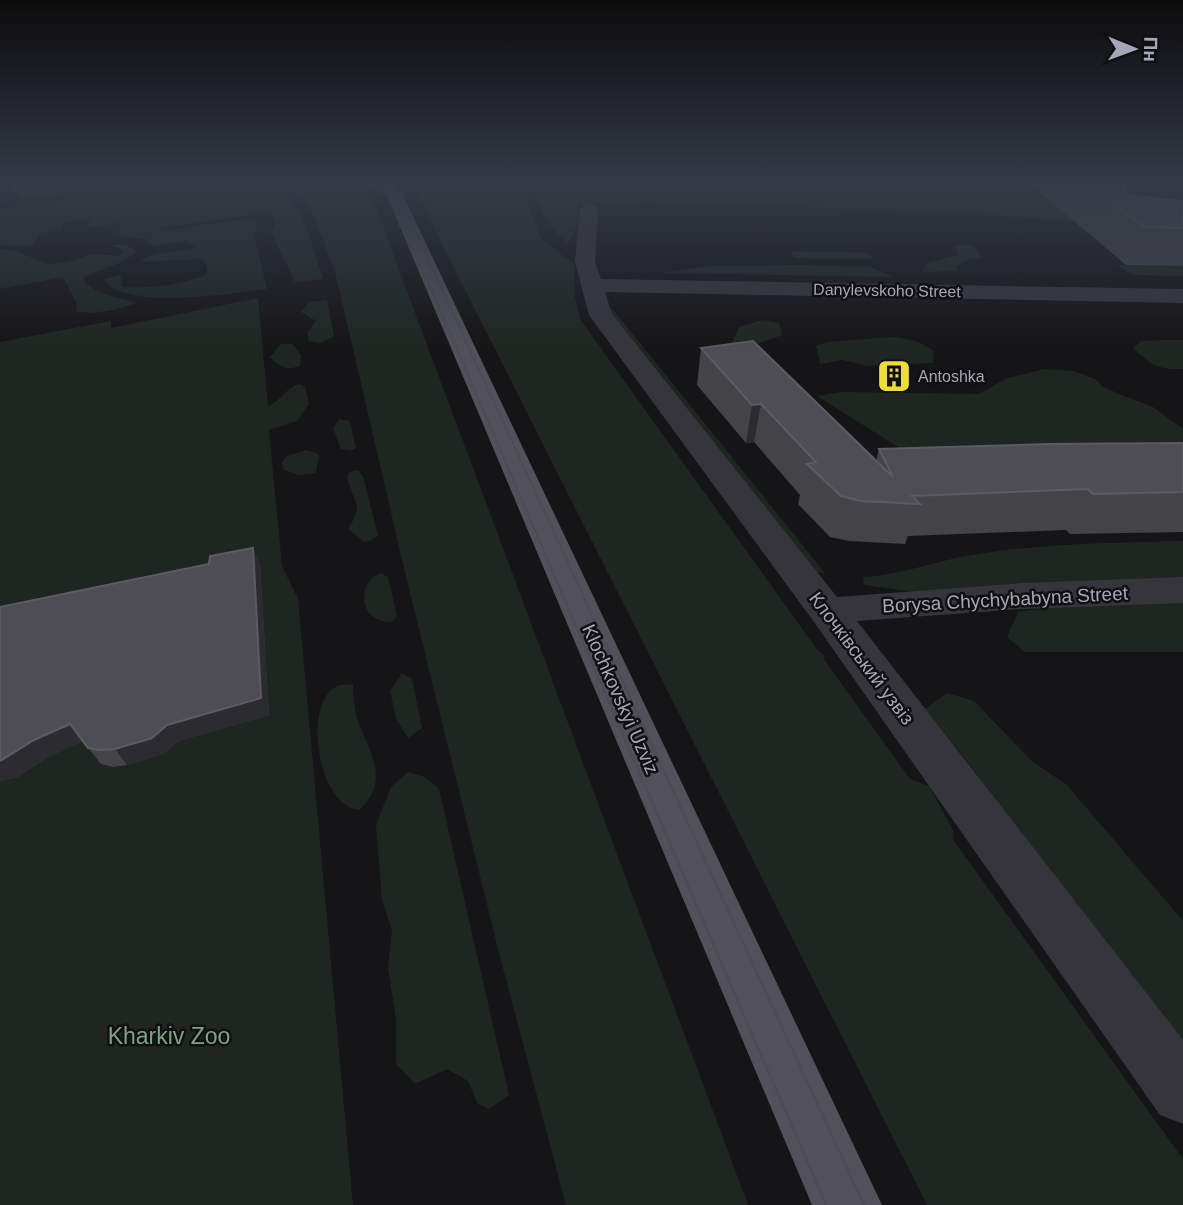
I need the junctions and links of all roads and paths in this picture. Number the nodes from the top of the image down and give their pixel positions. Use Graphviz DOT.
graph roads {
  1 [pos="414,239"];
  2 [pos="587,239"];
  3 [pos="590,285"];
  4 [pos="1183,296"];
  5 [pos="1183,590"];
  6 [pos="828,612"];
  7 [pos="1183,1092"];
  8 [pos="847,1205"];
  1 -- 8 [label="main road, Klochkovskyi Uzviz"];
  2 -- 3 [label="street, Клочківський узвіз"];
  3 -- 4 [label="street, Danylevskoho Street"];
  3 -- 6 [label="street, Клочківський узвіз"];
  5 -- 6 [label="street, Borysa Chychybabyna Street"];
  6 -- 7 [label="street, Клочківський узвіз"];
}
